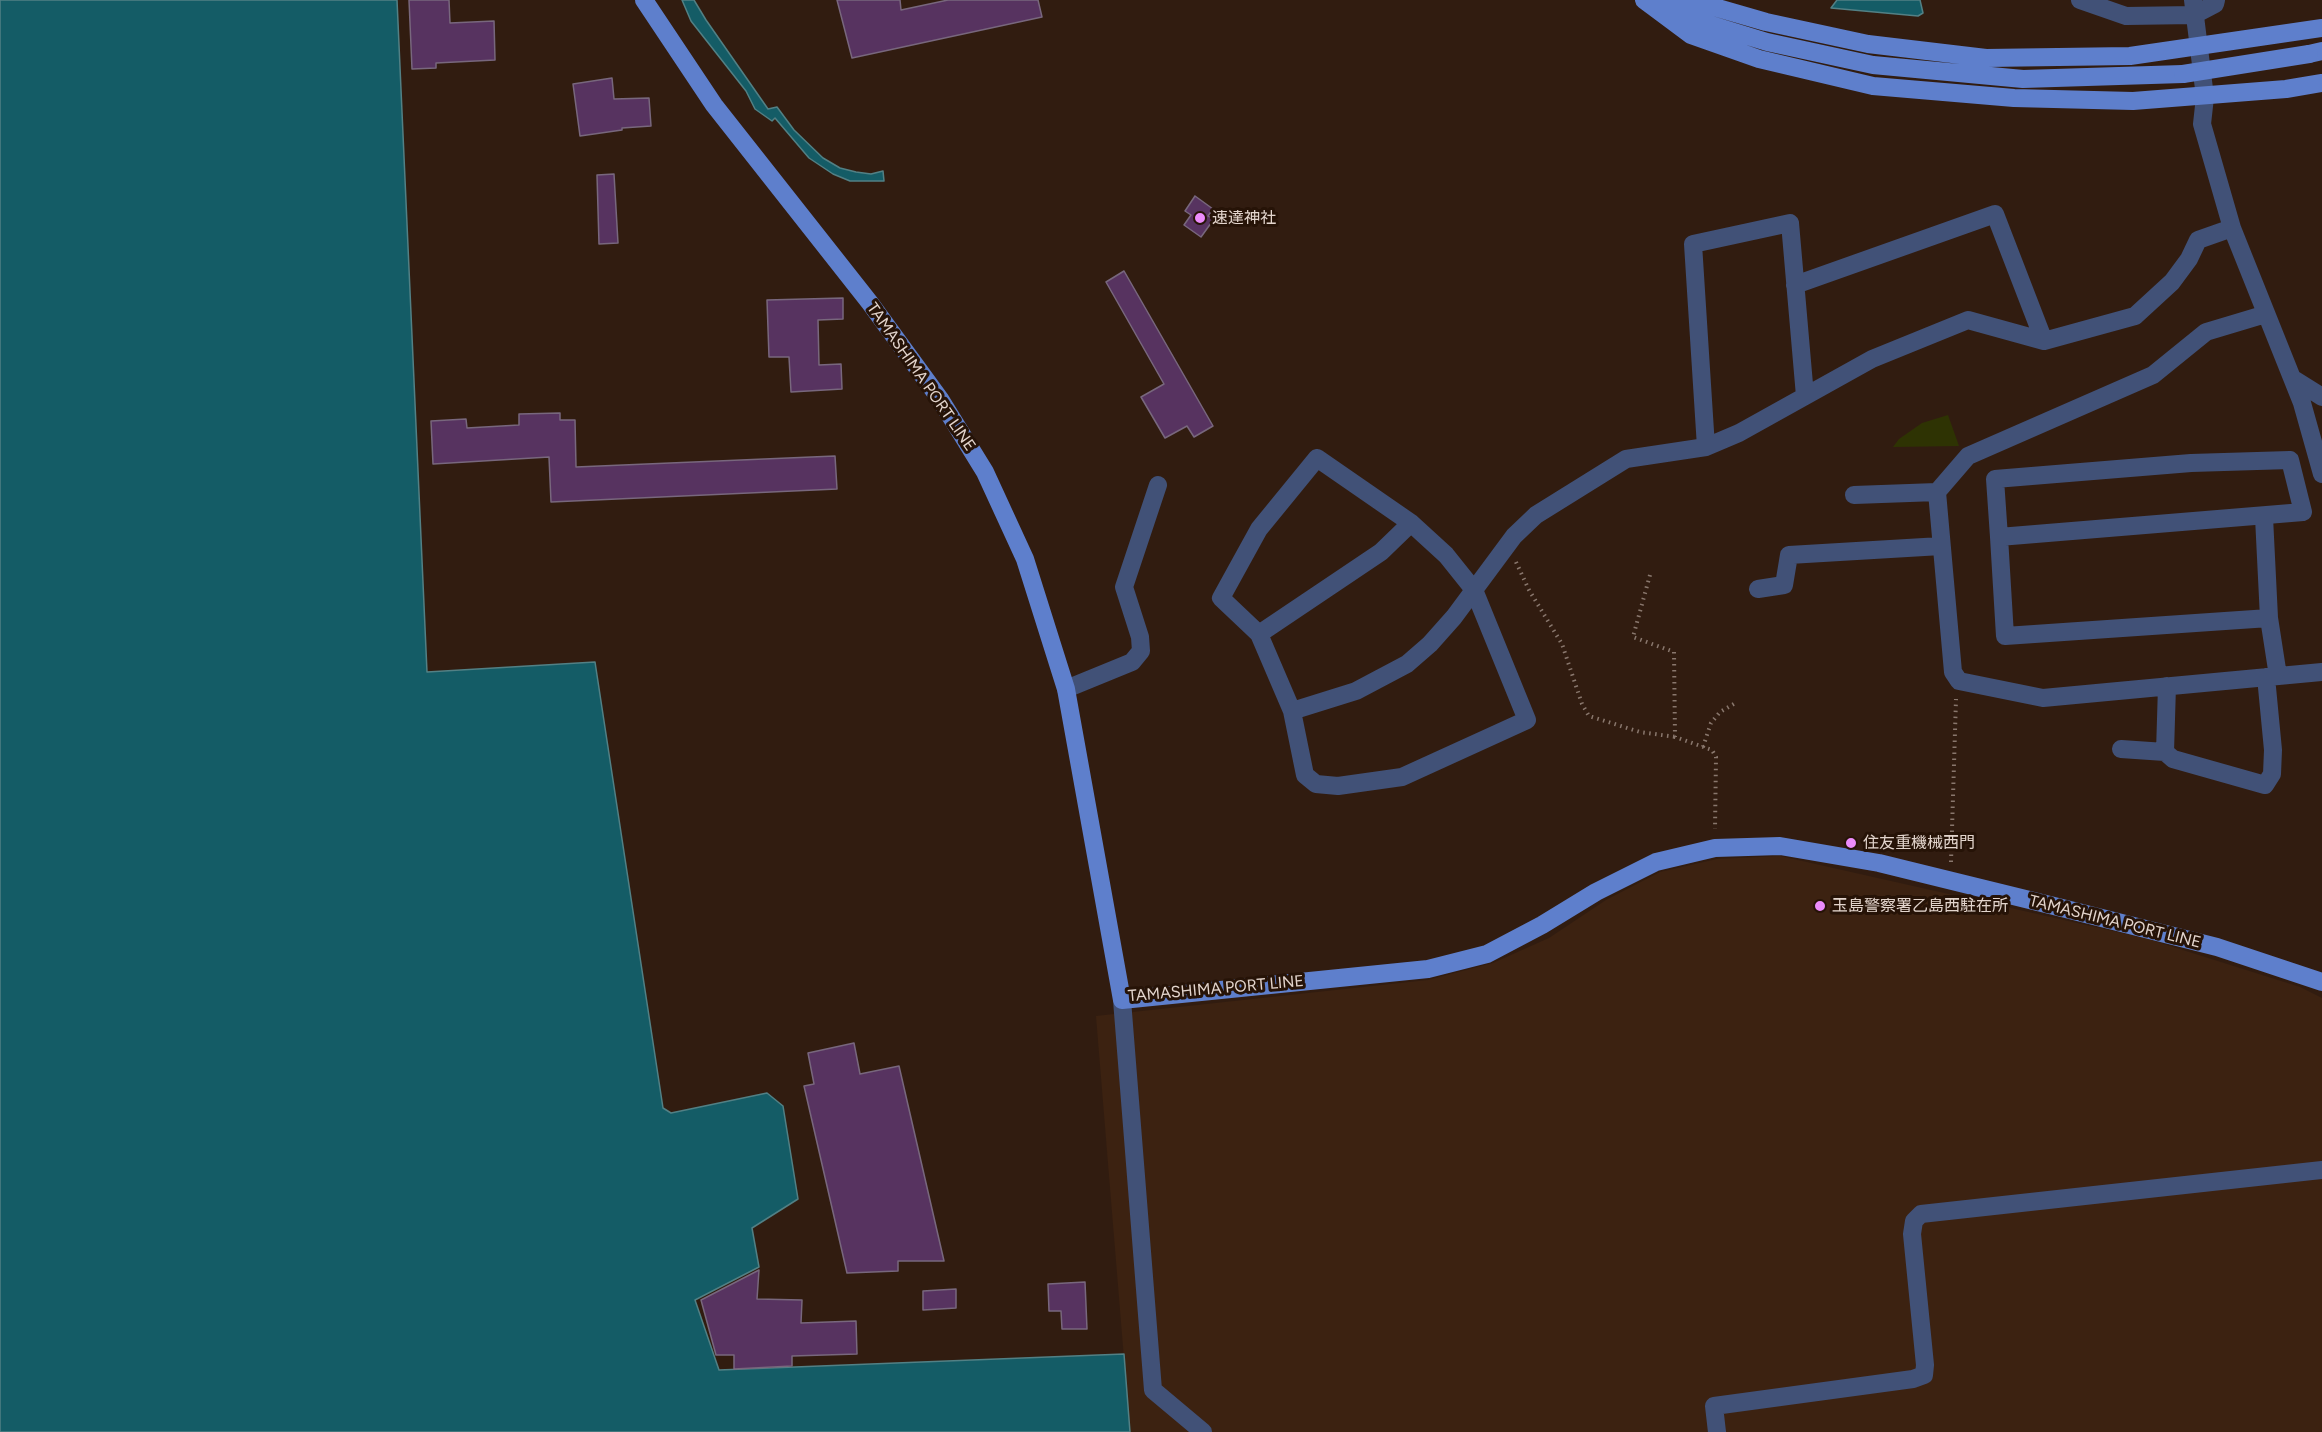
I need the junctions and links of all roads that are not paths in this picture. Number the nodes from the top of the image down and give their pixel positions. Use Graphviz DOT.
graph roads {
  1 [pos="644,0"];
  2 [pos="1644,0"];
  3 [pos="1648,0"];
  4 [pos="1669,0"];
  5 [pos="2080,0"];
  6 [pos="2216,0"];
  7 [pos="2193,7"];
  8 [pos="2322,27"];
  9 [pos="2200,47"];
  10 [pos="2315,52"];
  11 [pos="2322,83"];
  12 [pos="2205,97"];
  13 [pos="2232,228"];
  14 [pos="1795,285"];
  15 [pos="2266,314"];
  16 [pos="2044,341"];
  17 [pos="2292,378"];
  18 [pos="1805,396"];
  19 [pos="2322,397"];
  20 [pos="1706,447"];
  21 [pos="2322,474"];
  22 [pos="1158,485"];
  23 [pos="1937,492"];
  24 [pos="1854,495"];
  25 [pos="2264,517"];
  26 [pos="1411,523"];
  27 [pos="2000,537"];
  28 [pos="1941,546"];
  29 [pos="1758,589"];
  30 [pos="1474,590"];
  31 [pos="2269,618"];
  32 [pos="1258,634"];
  33 [pos="2322,672"];
  34 [pos="2272,676"];
  35 [pos="2167,686"];
  36 [pos="1066,689"];
  37 [pos="1292,711"];
  38 [pos="2121,749"];
  39 [pos="2165,752"];
  40 [pos="2322,982"];
  41 [pos="1122,999"];
  42 [pos="2322,1170"];
  43 [pos="1203,1432"];
  44 [pos="1717,1432"];
  1 -- 36 [label="main road, TAMASHIMA PORT LINE"];
  2 -- 12 [label="main road"];
  3 -- 10 [label="main road, bridge"];
  4 -- 9 [label="main road"];
  5 -- 7 [label="street"];
  6 -- 7 [label="street"];
  7 -- 9 [label="street"];
  8 -- 9 [label="main road"];
  9 -- 12 [label="street"];
  11 -- 12 [label="main road"];
  12 -- 13 [label="street"];
  13 -- 15 [label="street"];
  13 -- 16 [label="street"];
  14 -- 16 [label="street"];
  14 -- 18 [label="street"];
  14 -- 20 [label="street"];
  15 -- 17 [label="street"];
  15 -- 23 [label="street"];
  16 -- 18 [label="street"];
  17 -- 19 [label="street"];
  17 -- 21 [label="street"];
  18 -- 20 [label="street"];
  20 -- 30 [label="street"];
  22 -- 36 [label="street"];
  23 -- 24 [label="street"];
  23 -- 28 [label="street"];
  25 -- 27 [label="street"];
  25 -- 27 [label="street"];
  25 -- 31 [label="street"];
  26 -- 30 [label="street"];
  26 -- 32 [label="street"];
  26 -- 32 [label="street"];
  27 -- 31 [label="street"];
  28 -- 29 [label="street"];
  28 -- 35 [label="street"];
  30 -- 37 [label="street"];
  30 -- 37 [label="street"];
  31 -- 34 [label="street"];
  32 -- 37 [label="street"];
  33 -- 34 [label="street"];
  34 -- 35 [label="street"];
  34 -- 39 [label="street"];
  35 -- 39 [label="street"];
  36 -- 41 [label="main road, TAMASHIMA PORT LINE"];
  38 -- 39 [label="street"];
  40 -- 41 [label="main road, TAMASHIMA PORT LINE"];
  41 -- 43 [label="street"];
  42 -- 44 [label="street"];
}
